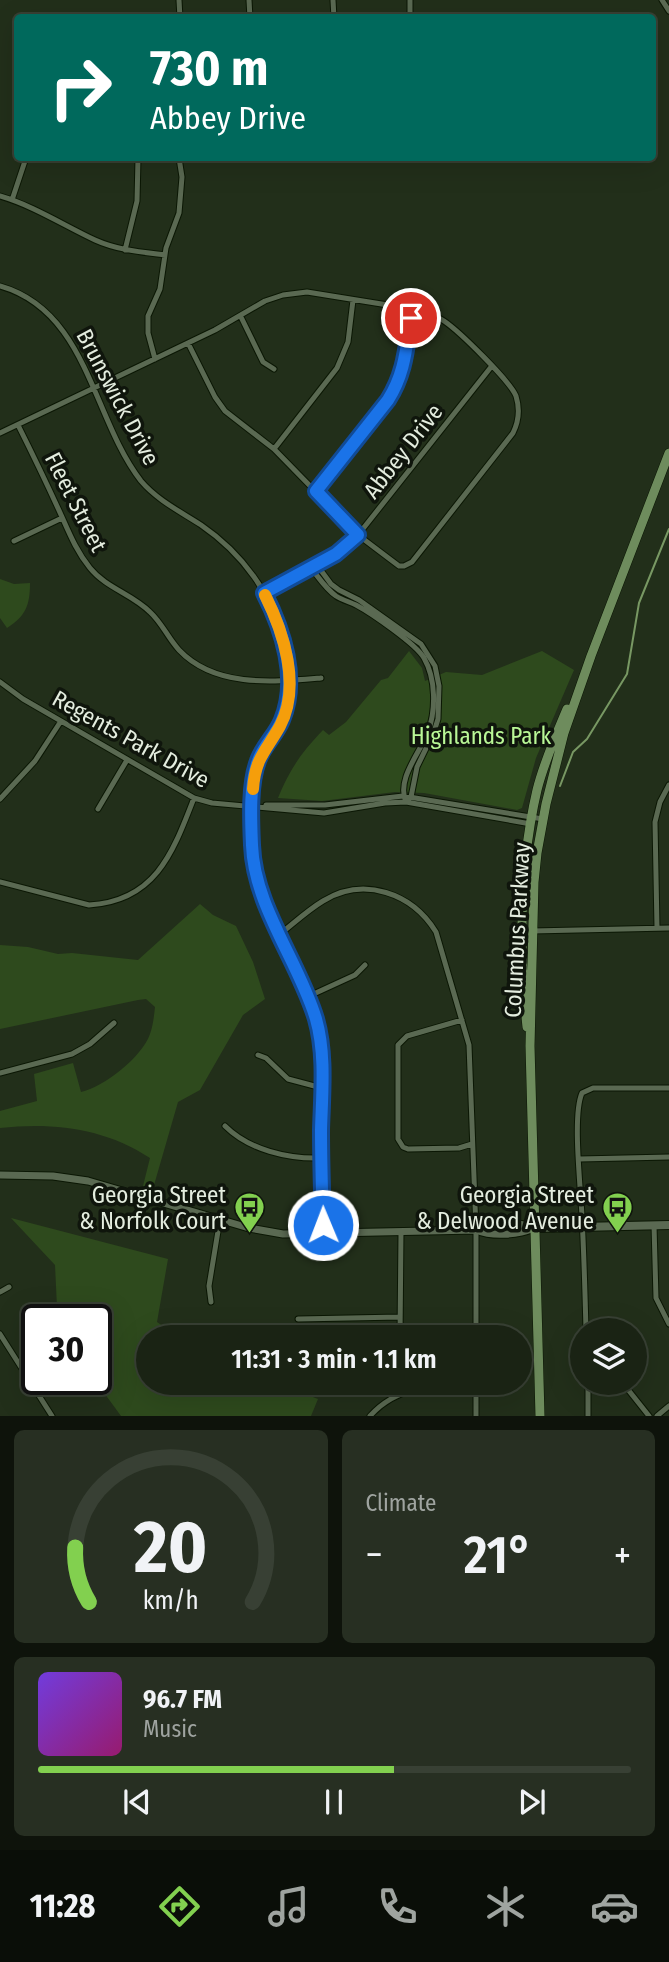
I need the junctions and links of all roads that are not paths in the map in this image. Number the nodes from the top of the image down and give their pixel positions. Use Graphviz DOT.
graph roads {
  1 [pos="662,0"];
  2 [pos="669,11"];
  3 [pos="25,161"];
  4 [pos="138,161"];
  5 [pos="179,161"];
  6 [pos="0,196"];
  7 [pos="12,200"];
  8 [pos="125,250"];
  9 [pos="165,255"];
  10 [pos="0,286"];
  11 [pos="353,300"];
  12 [pos="412,310"];
  13 [pos="241,317"];
  14 [pos="188,343"];
  15 [pos="155,359"];
  16 [pos="491,367"];
  17 [pos="274,369"];
  18 [pos="93,389"];
  19 [pos="18,425"];
  20 [pos="0,433"];
  21 [pos="274,449"];
  22 [pos="669,453"];
  23 [pos="316,491"];
  24 [pos="62,518"];
  25 [pos="358,535"];
  26 [pos="14,541"];
  27 [pos="314,566"];
  28 [pos="264,593"];
  29 [pos="591,656"];
  30 [pos="321,678"];
  31 [pos="289,681"];
  32 [pos="0,682"];
  33 [pos="61,721"];
  34 [pos="127,760"];
  35 [pos="669,785"];
  36 [pos="403,796"];
  37 [pos="666,796"];
  38 [pos="411,797"];
  39 [pos="194,798"];
  40 [pos="0,799"];
  41 [pos="406,803"];
  42 [pos="253,806"];
  43 [pos="98,809"];
  44 [pos="531,820"];
  45 [pos="542,822"];
  46 [pos="0,882"];
  47 [pos="657,928"];
  48 [pos="669,928"];
  49 [pos="522,930"];
  50 [pos="533,931"];
  51 [pos="280,934"];
  52 [pos="365,965"];
  53 [pos="307,997"];
  54 [pos="462,1020"];
  55 [pos="114,1023"];
  56 [pos="530,1046"];
  57 [pos="258,1055"];
  58 [pos="0,1073"];
  59 [pos="322,1088"];
  60 [pos="669,1088"];
  61 [pos="225,1126"];
  62 [pos="472,1144"];
  63 [pos="669,1157"];
  64 [pos="321,1158"];
  65 [pos="579,1159"];
  66 [pos="0,1175"];
  67 [pos="220,1219"];
  68 [pos="654,1225"];
  69 [pos="669,1225"];
  70 [pos="583,1227"];
  71 [pos="534,1228"];
  72 [pos="476,1230"];
  73 [pos="401,1232"];
  74 [pos="323,1233"];
  75 [pos="9,1287"];
  76 [pos="0,1292"];
  77 [pos="211,1302"];
  78 [pos="400,1317"];
  79 [pos="586,1318"];
  80 [pos="298,1319"];
  81 [pos="669,1324"];
  82 [pos="400,1325"];
  83 [pos="476,1325"];
  84 [pos="0,1334"];
  85 [pos="399,1395"];
  86 [pos="476,1395"];
  87 [pos="588,1395"];
  88 [pos="632,1395"];
  89 [pos="669,1406"];
  90 [pos="52,1416"];
  91 [pos="370,1416"];
  92 [pos="476,1416"];
  93 [pos="540,1416"];
  94 [pos="588,1416"];
  95 [pos="649,1416"];
  96 [pos="657,1416"];
  1 -- 2 [label="street"];
  3 -- 7 [label="street"];
  4 -- 8 [label="street"];
  5 -- 9 [label="street"];
  6 -- 7 [label="street"];
  7 -- 8 [label="street"];
  8 -- 9 [label="street"];
  9 -- 15 [label="street"];
  10 -- 18 [label="street, Brunswick Drive"];
  11 -- 12 [label="street"];
  11 -- 13 [label="street"];
  11 -- 21 [label="street"];
  12 -- 16 [label="street"];
  12 -- 23 [label="street"];
  13 -- 14 [label="street"];
  13 -- 17 [label="street"];
  14 -- 15 [label="street"];
  14 -- 21 [label="street"];
  15 -- 18 [label="street"];
  16 -- 25 [label="street, Abbey Drive"];
  16 -- 25 [label="street"];
  18 -- 19 [label="street"];
  18 -- 28 [label="street, Brunswick Drive"];
  19 -- 20 [label="street"];
  19 -- 24 [label="street, Fleet Street"];
  21 -- 23 [label="street"];
  22 -- 29 [label="main road, Columbus Parkway"];
  23 -- 25 [label="street"];
  24 -- 26 [label="street"];
  24 -- 31 [label="street, Fleet Street"];
  25 -- 27 [label="street, Abbey Drive"];
  27 -- 28 [label="street, Abbey Drive"];
  27 -- 36 [label="street"];
  27 -- 38 [label="street"];
  28 -- 31 [label="street, Brunswick Drive"];
  29 -- 44 [label="main road, Columbus Parkway"];
  29 -- 45 [label="main road, Columbus Parkway"];
  30 -- 31 [label="street, Fleet Street"];
  31 -- 42 [label="street, Brunswick Drive"];
  32 -- 33 [label="street, Regents Park Drive"];
  33 -- 34 [label="street, Regents Park Drive"];
  33 -- 40 [label="street"];
  34 -- 39 [label="street, Regents Park Drive"];
  34 -- 43 [label="street"];
  35 -- 37 [label="street"];
  36 -- 38 [label="street, Regents Park Drive"];
  36 -- 41 [label="street"];
  36 -- 42 [label="street, Regents Park Drive"];
  37 -- 47 [label="street"];
  38 -- 41 [label="street"];
  38 -- 44 [label="street, Regents Park Drive"];
  39 -- 42 [label="street, Regents Park Drive"];
  39 -- 46 [label="street"];
  41 -- 42 [label="street, Regents Park Drive"];
  41 -- 44 [label="street, Regents Park Drive"];
  42 -- 51 [label="street, Brunswick Drive"];
  44 -- 45 [label="street, Regents Park Drive"];
  44 -- 49 [label="main road, Columbus Parkway"];
  45 -- 50 [label="main road, Columbus Parkway"];
  47 -- 48 [label="street"];
  47 -- 50 [label="street"];
  49 -- 50 [label="street"];
  49 -- 56 [label="main road, Columbus Parkway"];
  50 -- 56 [label="main road, Columbus Parkway"];
  51 -- 53 [label="street, Brunswick Drive"];
  51 -- 54 [label="street"];
  52 -- 53 [label="street"];
  53 -- 59 [label="street, Brunswick Drive"];
  54 -- 62 [label="street"];
  54 -- 62 [label="street"];
  55 -- 58 [label="street"];
  56 -- 71 [label="main road, Columbus Parkway"];
  57 -- 59 [label="street"];
  59 -- 64 [label="street, Brunswick Drive"];
  60 -- 65 [label="street"];
  61 -- 64 [label="street"];
  62 -- 72 [label="street"];
  63 -- 65 [label="street"];
  64 -- 74 [label="street, Brunswick Drive"];
  65 -- 70 [label="street"];
  66 -- 67 [label="street"];
  67 -- 74 [label="street"];
  67 -- 77 [label="street"];
  68 -- 69 [label="main road"];
  68 -- 70 [label="main road"];
  68 -- 81 [label="street"];
  70 -- 71 [label="main road"];
  70 -- 79 [label="street"];
  71 -- 72 [label="street"];
  71 -- 93 [label="main road, Columbus Parkway"];
  72 -- 73 [label="street"];
  72 -- 83 [label="street"];
  73 -- 74 [label="street"];
  73 -- 78 [label="street"];
  75 -- 76 [label="street"];
  78 -- 80 [label="street"];
  78 -- 82 [label="street"];
  84 -- 90 [label="street"];
  85 -- 91 [label="street"];
  86 -- 92 [label="street"];
  87 -- 94 [label="street"];
  88 -- 95 [label="street"];
  89 -- 96 [label="street"];
}
